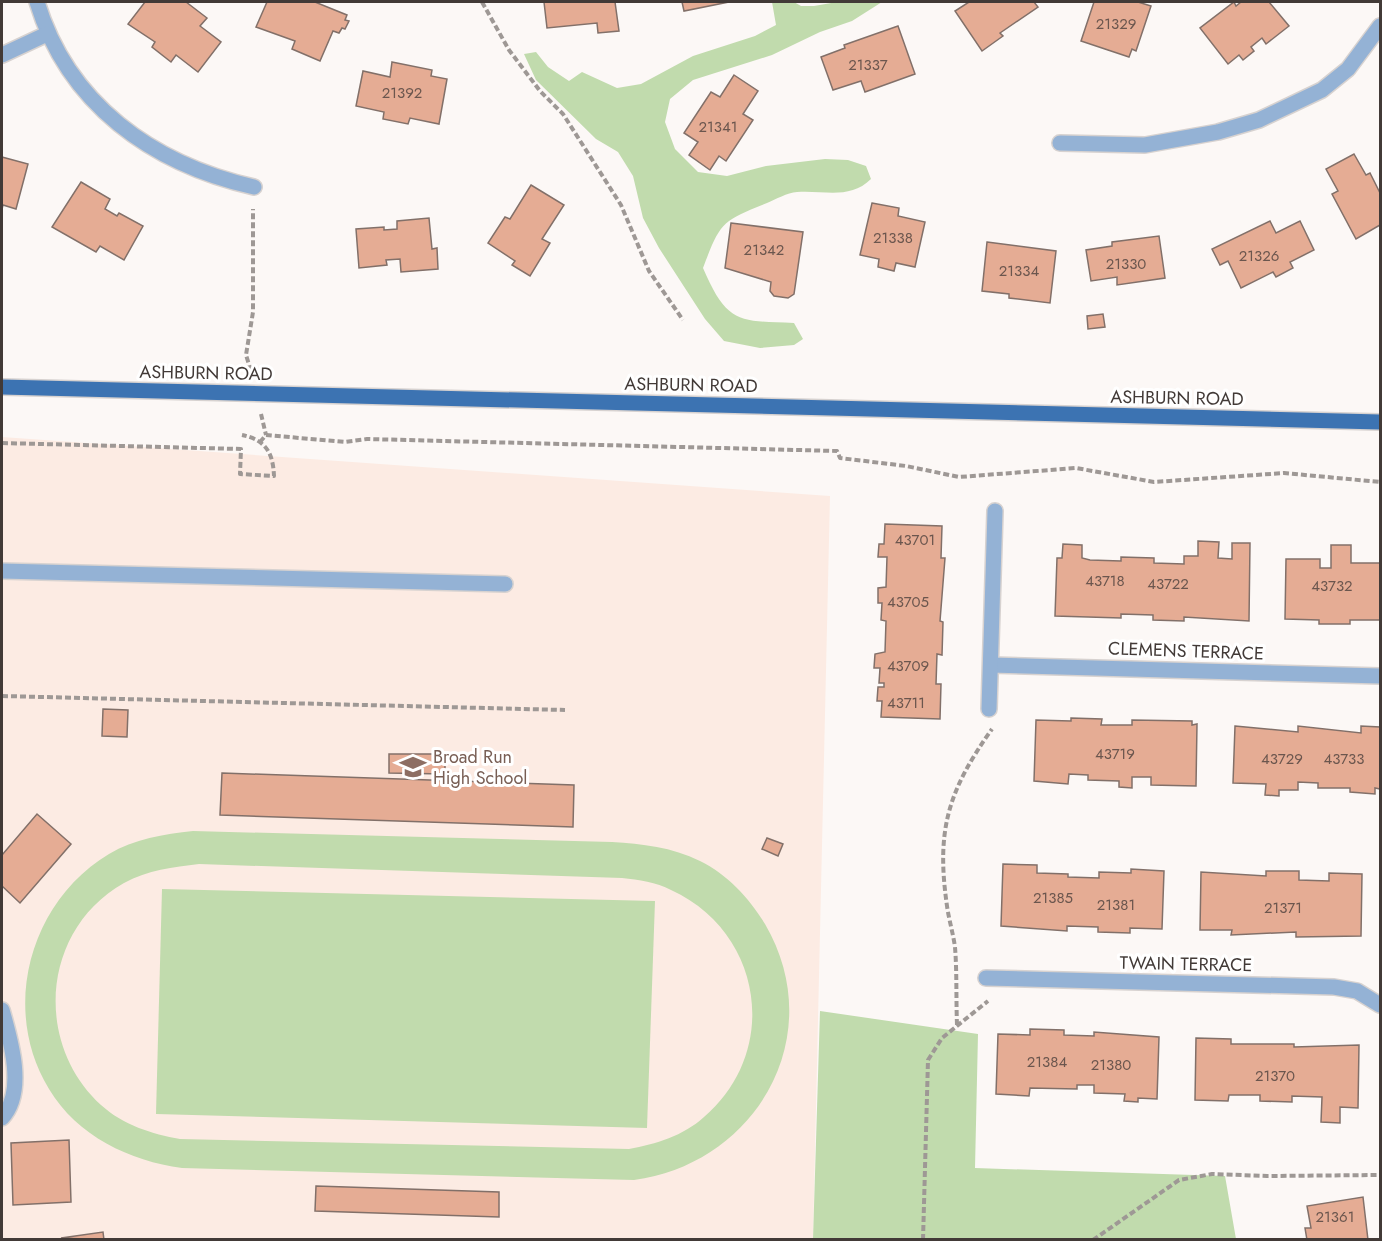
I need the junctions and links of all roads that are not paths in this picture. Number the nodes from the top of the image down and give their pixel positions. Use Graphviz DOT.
graph roads {
  1 [pos="37,2"];
  2 [pos="1380,26"];
  3 [pos="47,34"];
  4 [pos="2,55"];
  5 [pos="1060,143"];
  6 [pos="254,187"];
  7 [pos="2,387"];
  8 [pos="1380,422"];
  9 [pos="995,511"];
  10 [pos="2,571"];
  11 [pos="505,584"];
  12 [pos="991,665"];
  13 [pos="1380,676"];
  14 [pos="990,704"];
  15 [pos="986,978"];
  16 [pos="1380,1005"];
  17 [pos="2,1010"];
  18 [pos="2,1118"];
  1 -- 3 [label="street"];
  2 -- 5 [label="street"];
  3 -- 4 [label="street"];
  3 -- 6 [label="street"];
  7 -- 8 [label="main road, ASHBURN ROAD"];
  9 -- 12 [label="street"];
  10 -- 11 [label="street"];
  12 -- 13 [label="street, CLEMENS TERRACE"];
  12 -- 14 [label="street"];
  15 -- 16 [label="street, TWAIN TERRACE"];
  17 -- 18 [label="street"];
}
